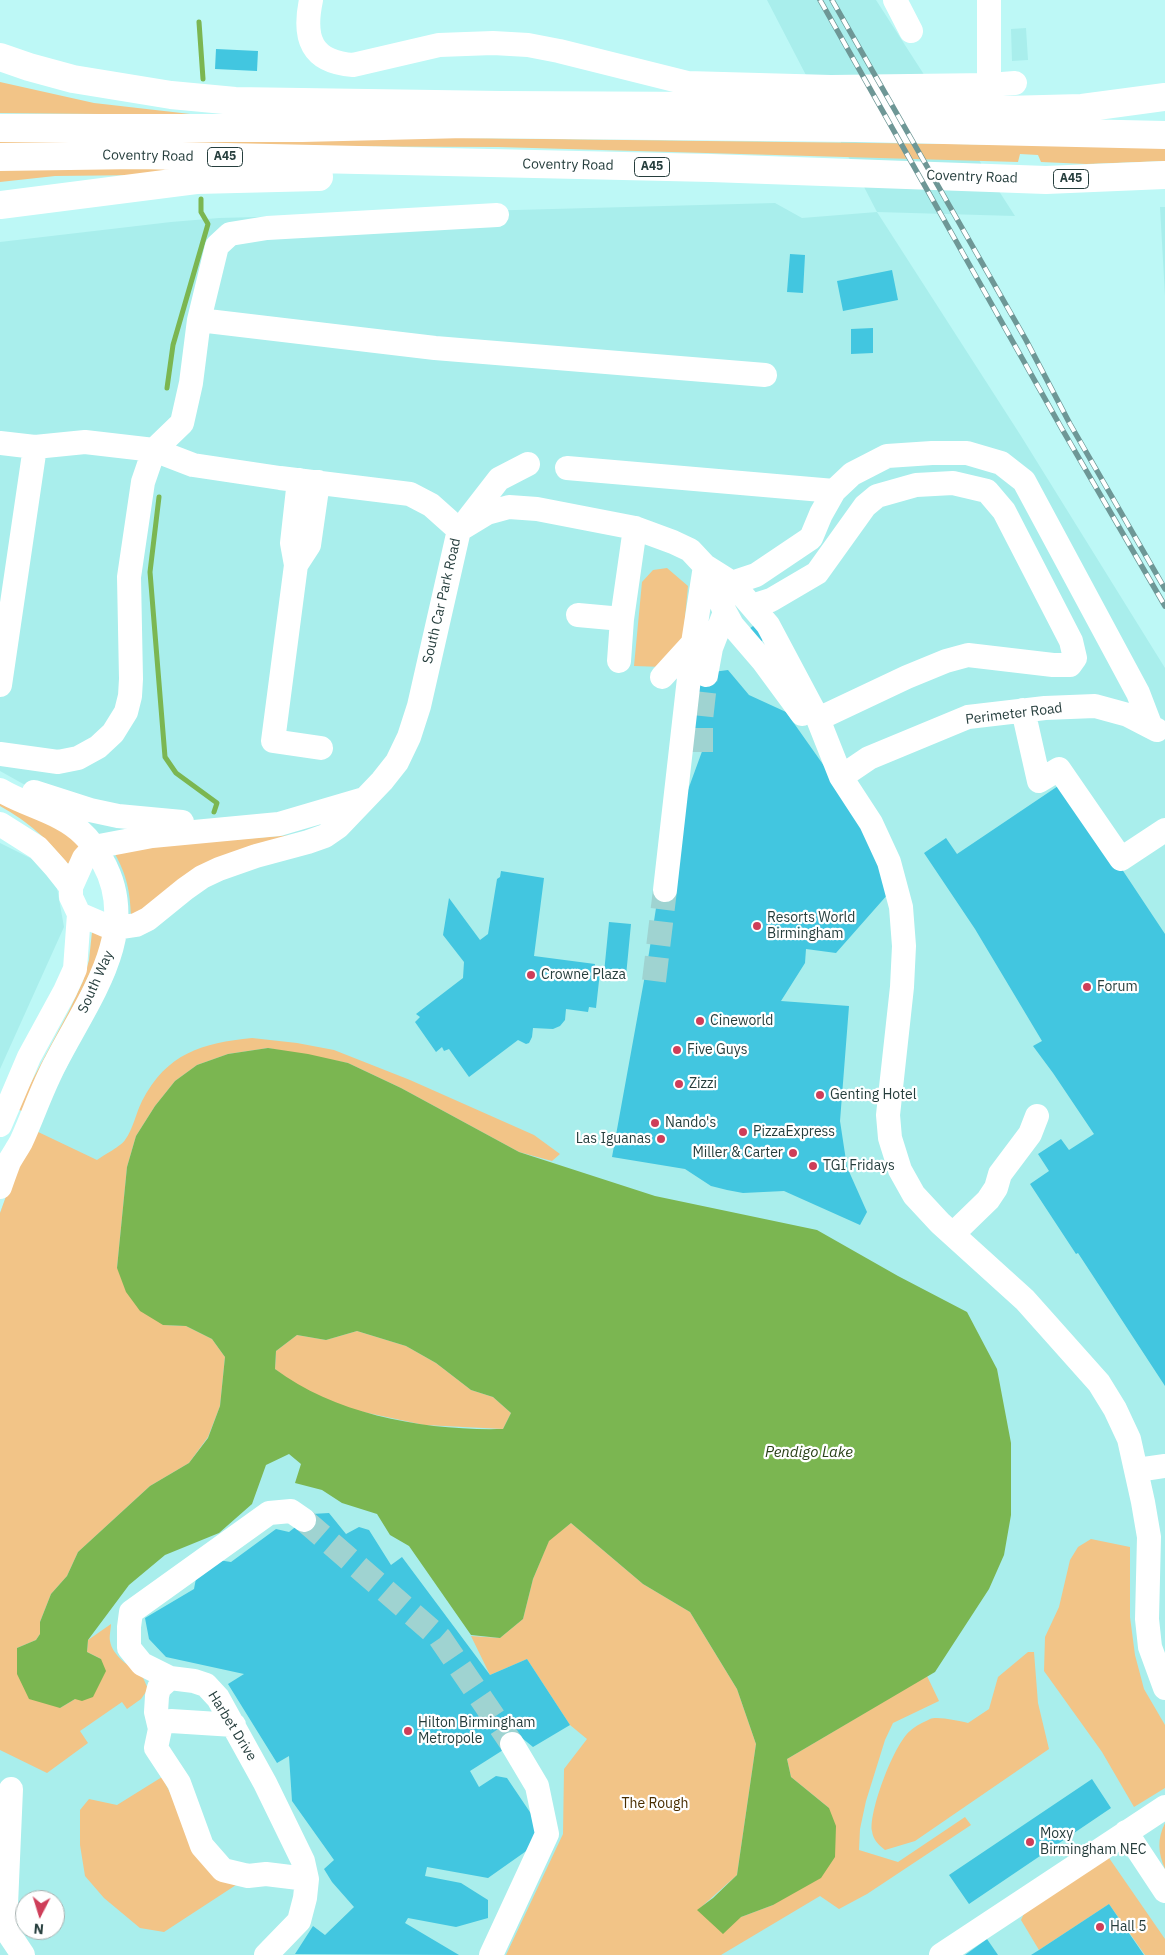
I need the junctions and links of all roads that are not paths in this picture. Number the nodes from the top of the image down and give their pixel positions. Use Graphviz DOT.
graph roads {
  1 [pos="311,0"];
  2 [pos="895,0"];
  3 [pos="989,0"];
  4 [pos="911,31"];
  5 [pos="0,57"];
  6 [pos="0,76"];
  7 [pos="1015,83"];
  8 [pos="988,85"];
  9 [pos="913,97"];
  10 [pos="1165,97"];
  11 [pos="843,107"];
  12 [pos="1165,111"];
  13 [pos="465,124"];
  14 [pos="0,128"];
  15 [pos="1001,131"];
  16 [pos="1165,135"];
  17 [pos="0,157"];
  18 [pos="449,163"];
  19 [pos="1162,176"];
  20 [pos="0,204"];
  21 [pos="496,215"];
  22 [pos="199,320"];
  23 [pos="765,375"];
  24 [pos="0,443"];
  25 [pos="35,447"];
  26 [pos="154,450"];
  27 [pos="528,464"];
  28 [pos="567,468"];
  29 [pos="309,481"];
  30 [pos="834,491"];
  31 [pos="635,528"];
  32 [pos="459,530"];
  33 [pos="705,566"];
  34 [pos="732,583"];
  35 [pos="752,606"];
  36 [pos="725,612"];
  37 [pos="578,615"];
  38 [pos="622,619"];
  39 [pos="693,643"];
  40 [pos="619,661"];
  41 [pos="706,675"];
  42 [pos="662,677"];
  43 [pos="0,685"];
  44 [pos="1023,710"];
  45 [pos="818,719"];
  46 [pos="1158,731"];
  47 [pos="321,748"];
  48 [pos="831,752"];
  49 [pos="0,754"];
  50 [pos="841,777"];
  51 [pos="0,779"];
  52 [pos="0,790"];
  53 [pos="365,799"];
  54 [pos="0,824"];
  55 [pos="252,827"];
  56 [pos="1165,830"];
  57 [pos="94,847"];
  58 [pos="71,887"];
  59 [pos="664,890"];
  60 [pos="79,914"];
  61 [pos="116,928"];
  62 [pos="1037,1116"];
  63 [pos="0,1125"];
  64 [pos="10,1139"];
  65 [pos="0,1187"];
  66 [pos="953,1234"];
  67 [pos="1165,1466"];
  68 [pos="1137,1470"];
  69 [pos="304,1520"];
  70 [pos="1156,1605"];
  71 [pos="170,1678"];
  72 [pos="1165,1688"];
  73 [pos="159,1724"];
  74 [pos="234,1725"];
  75 [pos="512,1744"];
  76 [pos="11,1789"];
  77 [pos="1165,1807"];
  78 [pos="1126,1832"];
  79 [pos="307,1879"];
  80 [pos="1165,1891"];
  81 [pos="23,1955"];
  82 [pos="266,1955"];
  83 [pos="491,1955"];
  84 [pos="942,1955"];
  1 -- 11 [label="street"];
  2 -- 4 [label="street"];
  3 -- 8 [label="street"];
  5 -- 11 [label="highway"];
  6 -- 13 [label="highway"];
  7 -- 8 [label="street"];
  8 -- 9 [label="street"];
  9 -- 10 [label="highway"];
  9 -- 11 [label="highway"];
  11 -- 13 [label="highway, Coventry Road / A45"];
  11 -- 15 [label="highway, Coventry Road / A45"];
  12 -- 15 [label="highway"];
  13 -- 14 [label="highway, Coventry Road / A45"];
  15 -- 16 [label="highway, Coventry Road / A45"];
  17 -- 18 [label="highway, Coventry Road / A45"];
  18 -- 19 [label="highway, Coventry Road / A45"];
  18 -- 20 [label="highway"];
  21 -- 22 [label="street"];
  22 -- 23 [label="street"];
  22 -- 26 [label="street"];
  24 -- 25 [label="street"];
  25 -- 26 [label="street"];
  25 -- 43 [label="street"];
  26 -- 29 [label="street"];
  26 -- 49 [label="street"];
  27 -- 32 [label="street"];
  28 -- 30 [label="street"];
  29 -- 32 [label="street"];
  29 -- 47 [label="street"];
  30 -- 34 [label="street"];
  30 -- 46 [label="street"];
  31 -- 32 [label="street, South Car Park Road"];
  31 -- 33 [label="street, South Car Park Road"];
  31 -- 38 [label="street"];
  32 -- 53 [label="street, South Car Park Road"];
  33 -- 34 [label="street, South Car Park Road"];
  33 -- 36 [label="street"];
  33 -- 39 [label="street"];
  34 -- 35 [label="street, South Car Park Road"];
  35 -- 45 [label="street, South Car Park Road"];
  35 -- 45 [label="street"];
  36 -- 41 [label="street"];
  36 -- 48 [label="street"];
  37 -- 38 [label="street"];
  38 -- 40 [label="street"];
  39 -- 42 [label="street"];
  39 -- 59 [label="street"];
  44 -- 46 [label="street, Perimeter Road"];
  44 -- 50 [label="street, Perimeter Road"];
  44 -- 56 [label="street"];
  45 -- 48 [label="street, South Car Park Road"];
  48 -- 50 [label="street"];
  50 -- 66 [label="street"];
  51 -- 55 [label="street"];
  52 -- 57 [label="street, South Way"];
  53 -- 55 [label="street"];
  53 -- 61 [label="street, South Car Park Road"];
  54 -- 58 [label="street, South Way"];
  55 -- 57 [label="street"];
  57 -- 58 [label="street"];
  57 -- 61 [label="street, South Way"];
  58 -- 60 [label="street, South Way"];
  60 -- 61 [label="street"];
  60 -- 63 [label="street, South Way"];
  61 -- 64 [label="street, South Way"];
  62 -- 66 [label="street"];
  64 -- 65 [label="street, South Way"];
  66 -- 68 [label="street"];
  67 -- 68 [label="street"];
  68 -- 70 [label="street"];
  69 -- 71 [label="street, Harbet Drive"];
  70 -- 72 [label="street"];
  71 -- 73 [label="street"];
  71 -- 74 [label="street, Harbet Drive"];
  73 -- 74 [label="street"];
  73 -- 79 [label="street"];
  74 -- 79 [label="street, Harbet Drive"];
  75 -- 83 [label="street"];
  76 -- 81 [label="street"];
  77 -- 78 [label="street"];
  78 -- 80 [label="street"];
  78 -- 84 [label="street"];
  79 -- 82 [label="street, Harbet Drive"];
}
